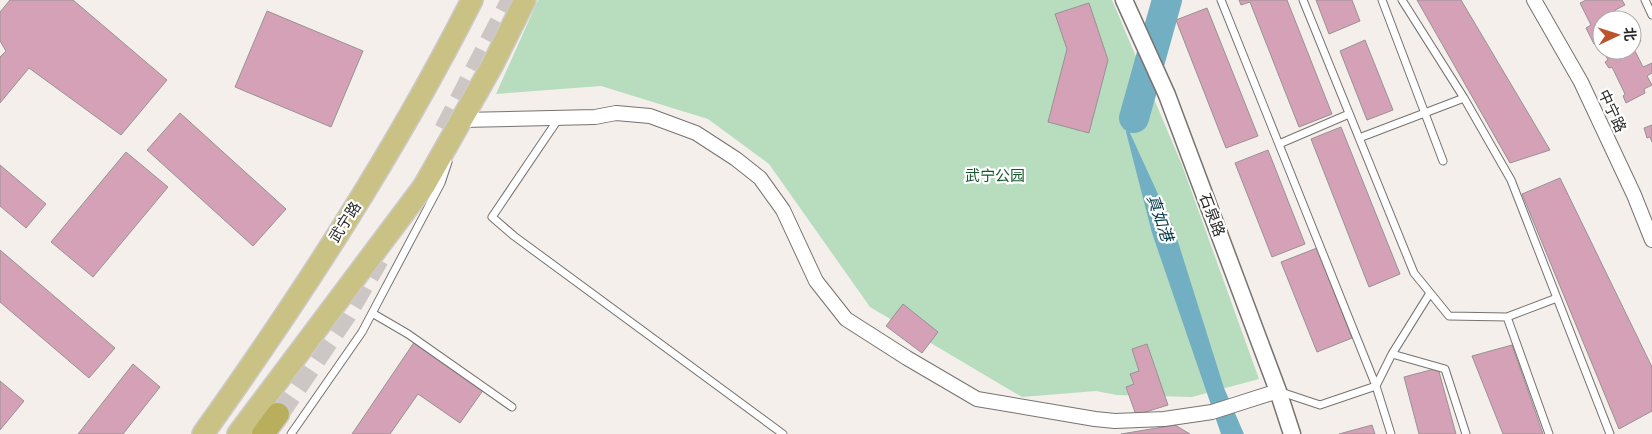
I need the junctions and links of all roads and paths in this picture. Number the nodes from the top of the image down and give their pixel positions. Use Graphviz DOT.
graph roads {
  1 [pos="472,0"];
  2 [pos="525,0"];
  3 [pos="1124,0"];
  4 [pos="1221,0"];
  5 [pos="1303,0"];
  6 [pos="1382,0"];
  7 [pos="1402,0"];
  8 [pos="1534,0"];
  9 [pos="1645,0"];
  10 [pos="1652,15"];
  11 [pos="1464,98"];
  12 [pos="1425,112"];
  13 [pos="1349,114"];
  14 [pos="559,118"];
  15 [pos="461,120"];
  16 [pos="1359,138"];
  17 [pos="1279,144"];
  18 [pos="1443,161"];
  19 [pos="1652,240"];
  20 [pos="1430,293"];
  21 [pos="1557,298"];
  22 [pos="372,313"];
  23 [pos="1507,317"];
  24 [pos="1392,354"];
  25 [pos="1376,386"];
  26 [pos="1278,391"];
  27 [pos="512,406"];
  28 [pos="278,414"];
  29 [pos="203,434"];
  30 [pos="238,434"];
  31 [pos="263,434"];
  32 [pos="291,434"];
  33 [pos="783,434"];
  34 [pos="1292,434"];
  35 [pos="1391,434"];
  36 [pos="1466,434"];
  37 [pos="1548,434"];
  38 [pos="1610,434"];
  1 -- 29 [label="main road, 武宁路"];
  2 -- 15 [label="main road"];
  3 -- 26 [label="street, 石泉路"];
  4 -- 17 [label="lane"];
  5 -- 13 [label="lane"];
  6 -- 12 [label="lane"];
  7 -- 11 [label="lane"];
  8 -- 19 [label="street, 中宁路"];
  9 -- 10 [label="lane"];
  11 -- 12 [label="lane"];
  11 -- 21 [label="lane"];
  12 -- 16 [label="lane"];
  12 -- 18 [label="lane"];
  13 -- 16 [label="lane"];
  13 -- 17 [label="lane"];
  14 -- 15 [label="street"];
  14 -- 26 [label="street"];
  14 -- 33 [label="lane"];
  15 -- 22 [label="lane"];
  15 -- 30 [label="main road"];
  16 -- 20 [label="lane"];
  17 -- 25 [label="lane"];
  20 -- 23 [label="lane"];
  20 -- 24 [label="lane"];
  21 -- 23 [label="lane"];
  21 -- 38 [label="lane"];
  22 -- 27 [label="lane"];
  22 -- 32 [label="lane"];
  23 -- 37 [label="lane"];
  24 -- 25 [label="lane"];
  24 -- 36 [label="lane"];
  25 -- 26 [label="lane"];
  25 -- 35 [label="lane"];
  26 -- 34 [label="street, 石泉路"];
  28 -- 31 [label="highway"];
}
